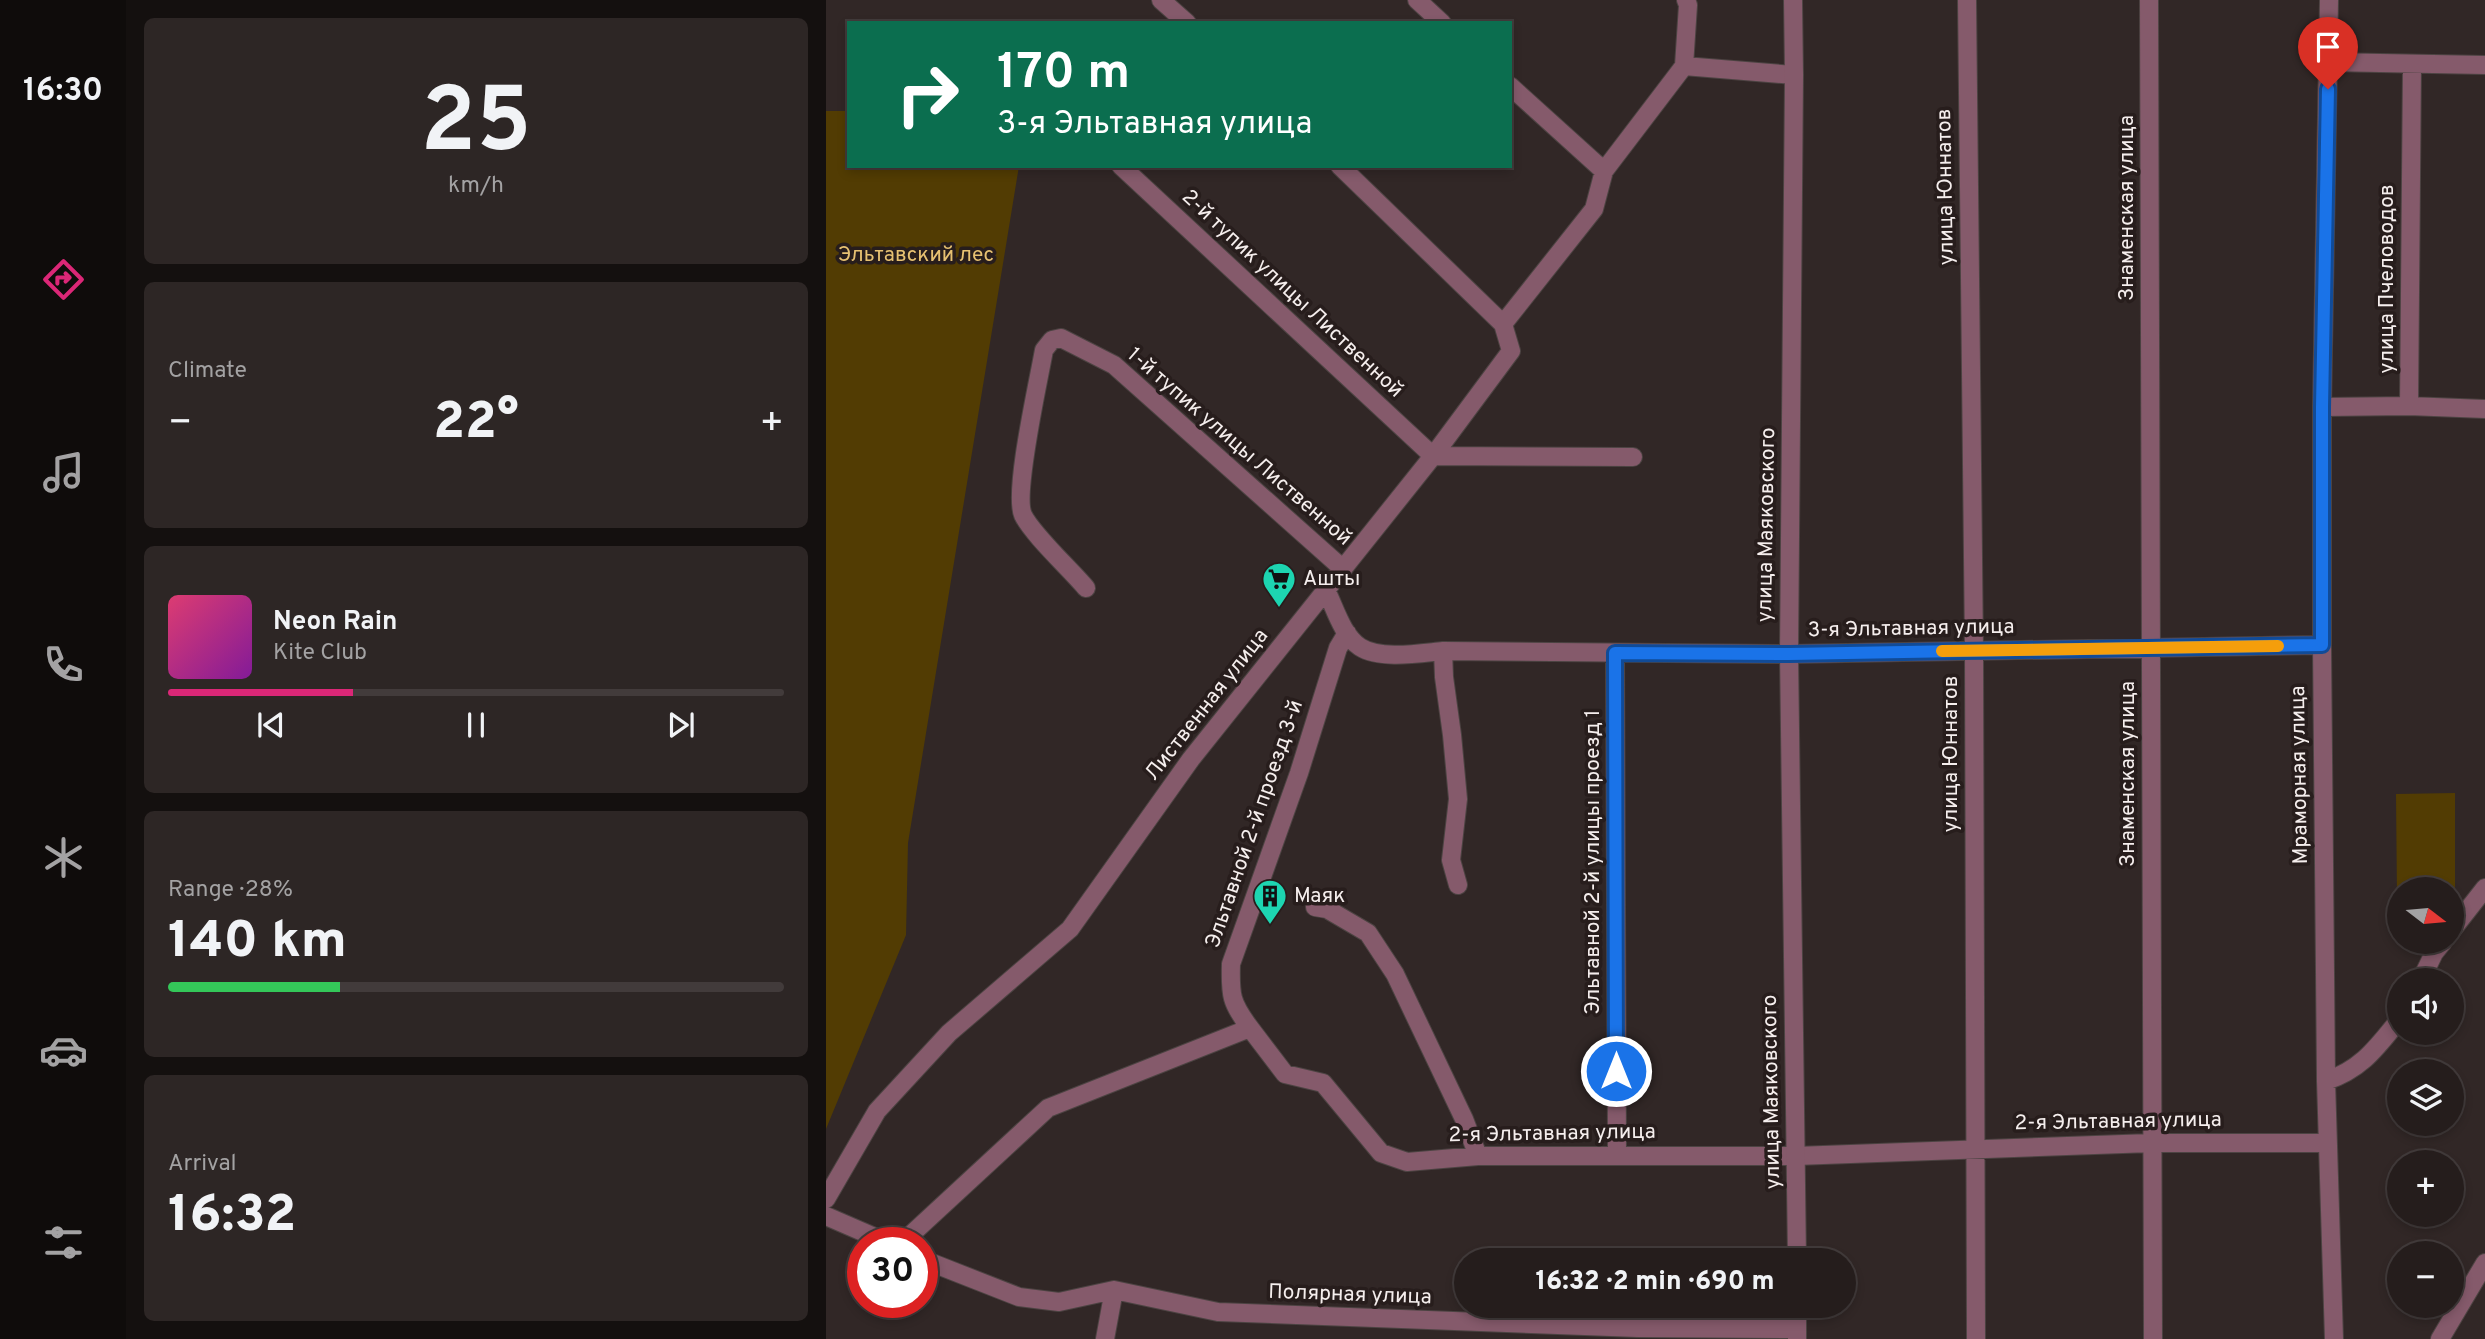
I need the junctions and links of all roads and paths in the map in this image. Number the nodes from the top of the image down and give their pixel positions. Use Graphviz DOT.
graph roads {
  1 [pos="1161,0"];
  2 [pos="1417,0"];
  3 [pos="1686,0"];
  4 [pos="1793,0"];
  5 [pos="1967,0"];
  6 [pos="2149,0"];
  7 [pos="2329,0"];
  8 [pos="1185,21"];
  9 [pos="1440,21"];
  10 [pos="2328,62"];
  11 [pos="2412,65"];
  12 [pos="2485,65"];
  13 [pos="1684,66"];
  14 [pos="1794,75"];
  15 [pos="1512,88"];
  16 [pos="1123,168"];
  17 [pos="1342,168"];
  18 [pos="1604,172"];
  19 [pos="1503,324"];
  20 [pos="2409,406"];
  21 [pos="2322,407"];
  22 [pos="2485,409"];
  23 [pos="1433,456"];
  24 [pos="1633,457"];
  25 [pos="1342,569"];
  26 [pos="1086,588"];
  27 [pos="1326,590"];
  28 [pos="1347,633"];
  29 [pos="2322,645"];
  30 [pos="2151,648"];
  31 [pos="1974,650"];
  32 [pos="1443,651"];
  33 [pos="1615,653"];
  34 [pos="1789,654"];
  35 [pos="1458,885"];
  36 [pos="2485,888"];
  37 [pos="1315,907"];
  38 [pos="2464,915"];
  39 [pos="1250,1028"];
  40 [pos="2387,1035"];
  41 [pos="2326,1081"];
  42 [pos="2151,1143"];
  43 [pos="2328,1143"];
  44 [pos="1975,1148"];
  45 [pos="1617,1155"];
  46 [pos="1478,1156"];
  47 [pos="1796,1156"];
  48 [pos="826,1199"];
  49 [pos="826,1216"];
  50 [pos="851,1227"];
  51 [pos="918,1227"];
  52 [pos="1797,1248"];
  53 [pos="2485,1263"];
  54 [pos="938,1265"];
  55 [pos="1114,1290"];
  56 [pos="1637,1334"];
  57 [pos="1797,1334"];
  58 [pos="1105,1339"];
  59 [pos="1976,1339"];
  60 [pos="2153,1339"];
  61 [pos="2334,1339"];
  62 [pos="2440,1339"];
  1 -- 8 [label="street"];
  2 -- 9 [label="street"];
  3 -- 13 [label="street"];
  4 -- 14 [label="street, улица Маяковского"];
  5 -- 31 [label="street, улица Юннатов"];
  6 -- 30 [label="street, Знаменская улица"];
  7 -- 10 [label="street, Мраморная улица"];
  10 -- 11 [label="street"];
  10 -- 21 [label="street, Мраморная улица"];
  11 -- 12 [label="street"];
  11 -- 20 [label="street, улица Пчеловодов"];
  13 -- 14 [label="street"];
  13 -- 18 [label="street"];
  14 -- 34 [label="street, улица Маяковского"];
  15 -- 18 [label="street"];
  16 -- 23 [label="street, 2-й тупик улицы Лиственной"];
  17 -- 19 [label="street"];
  18 -- 19 [label="street"];
  19 -- 23 [label="street, Лиственная улица"];
  20 -- 21 [label="street"];
  20 -- 22 [label="street"];
  21 -- 29 [label="street, Мраморная улица"];
  23 -- 24 [label="street"];
  23 -- 25 [label="street, Лиственная улица"];
  25 -- 26 [label="street, 1-й тупик улицы Лиственной"];
  25 -- 27 [label="street, Лиственная улица"];
  27 -- 28 [label="street, 3-я Эльтавная улица"];
  27 -- 48 [label="street, Лиственная улица"];
  28 -- 32 [label="street, 3-я Эльтавная улица"];
  28 -- 39 [label="street, Эльтавной 2-й проезд 3-й"];
  29 -- 30 [label="street, 3-я Эльтавная улица"];
  29 -- 41 [label="street, Мраморная улица"];
  30 -- 31 [label="street, 3-я Эльтавная улица"];
  30 -- 42 [label="street, Знаменская улица"];
  31 -- 34 [label="street, 3-я Эльтавная улица"];
  31 -- 44 [label="street, улица Юннатов"];
  32 -- 33 [label="street, 3-я Эльтавная улица"];
  32 -- 35 [label="street"];
  33 -- 34 [label="street, 3-я Эльтавная улица"];
  33 -- 45 [label="street, Эльтавной 2-й улицы проезд 1"];
  34 -- 47 [label="street, улица Маяковского"];
  36 -- 38 [label="street"];
  37 -- 46 [label="street"];
  39 -- 46 [label="street, 2-я Эльтавная улица"];
  39 -- 51 [label="street"];
  40 -- 41 [label="street"];
  41 -- 43 [label="street, Мраморная улица"];
  42 -- 43 [label="street, 2-я Эльтавная улица"];
  42 -- 44 [label="street, 2-я Эльтавная улица"];
  42 -- 60 [label="street, Знаменская улица"];
  43 -- 61 [label="street, Мраморная улица"];
  44 -- 47 [label="street, 2-я Эльтавная улица"];
  44 -- 59 [label="street, улица Юннатов"];
  45 -- 46 [label="street, 2-я Эльтавная улица"];
  45 -- 47 [label="street, 2-я Эльтавная улица"];
  47 -- 52 [label="street, улица Маяковского"];
  49 -- 50 [label="street"];
  53 -- 62 [label="street"];
  54 -- 55 [label="street"];
  55 -- 56 [label="street, Полярная улица"];
  55 -- 58 [label="street"];
  56 -- 57 [label="street, Полярная улица"];
}
